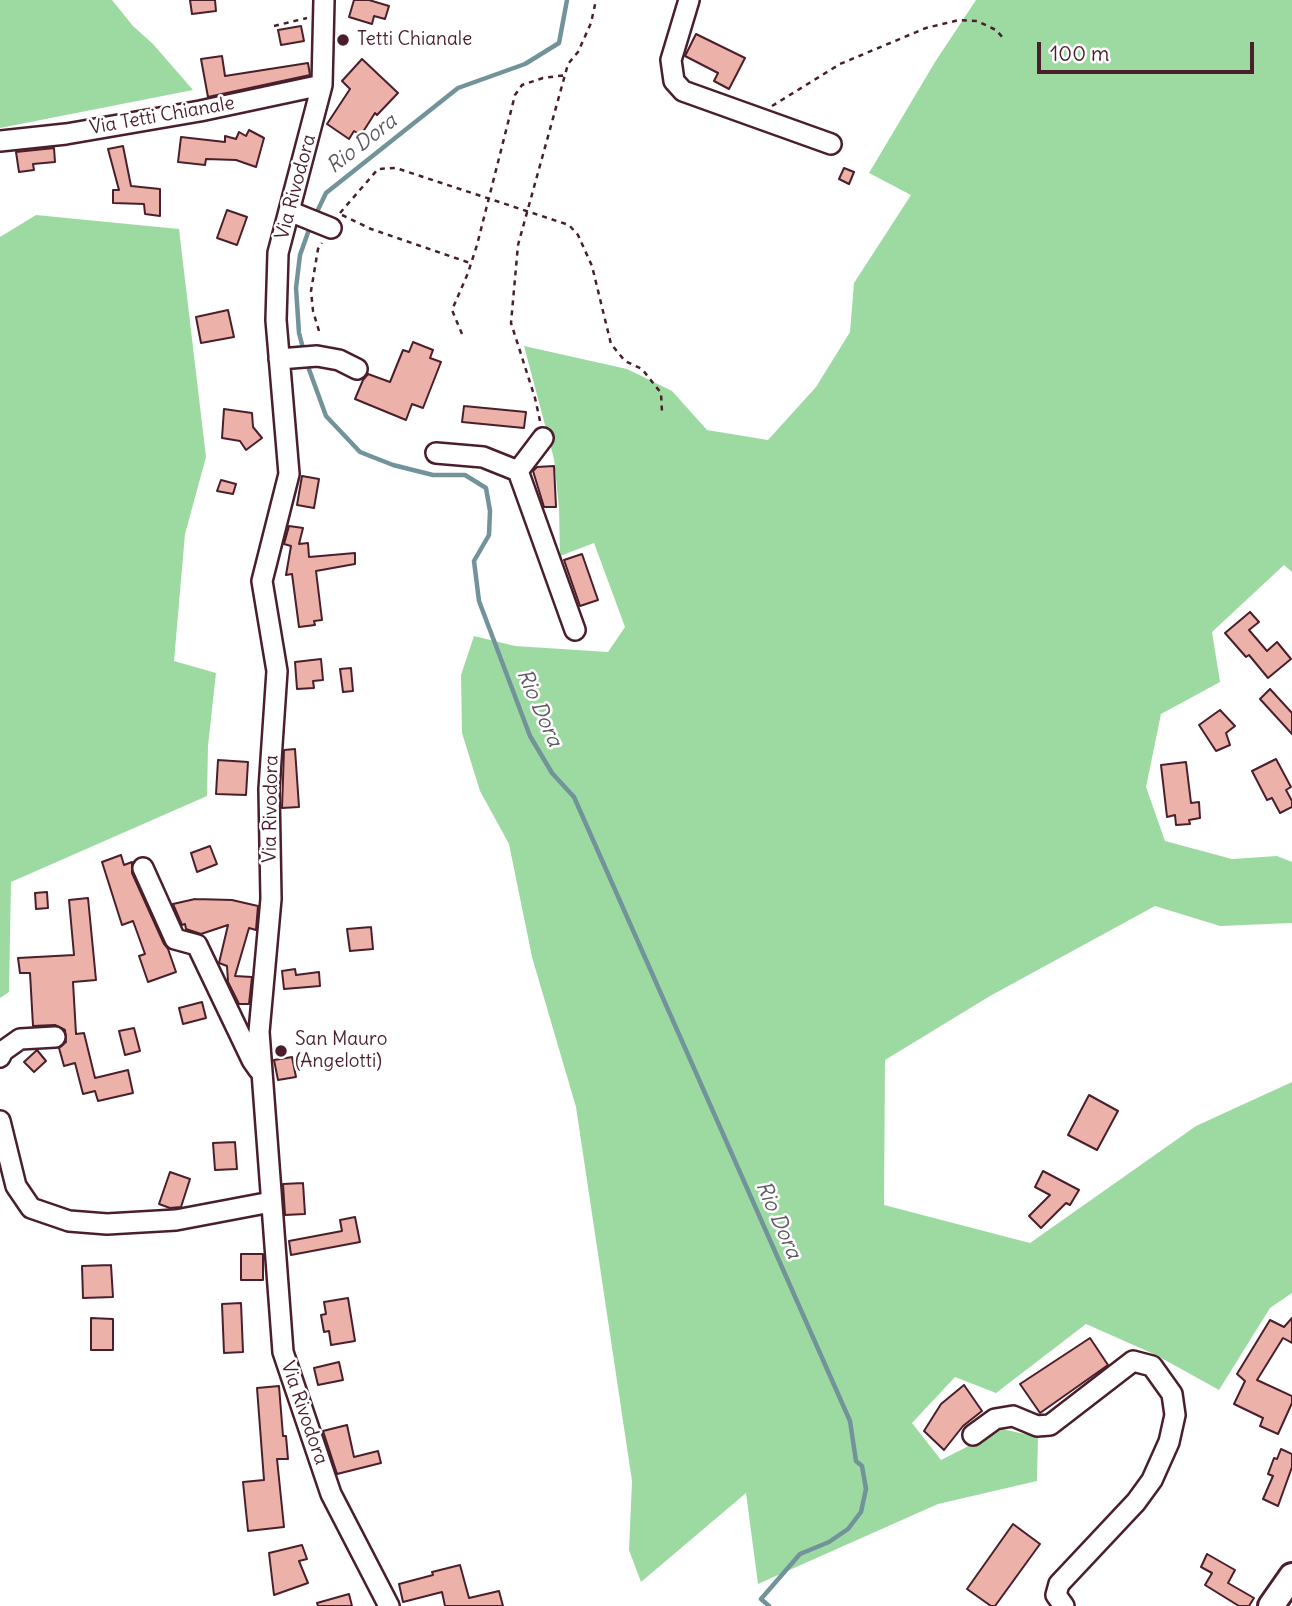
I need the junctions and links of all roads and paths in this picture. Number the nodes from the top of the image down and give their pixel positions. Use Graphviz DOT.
graph roads {
  1 [pos="596,0"];
  2 [pos="689,0"];
  3 [pos="324,7"];
  4 [pos="274,26"];
  5 [pos="1005,40"];
  6 [pos="566,75"];
  7 [pos="322,85"];
  8 [pos="754,117"];
  9 [pos="0,141"];
  10 [pos="831,144"];
  11 [pos="491,199"];
  12 [pos="528,211"];
  13 [pos="317,219"];
  14 [pos="471,264"];
  15 [pos="319,331"];
  16 [pos="462,334"];
  17 [pos="298,358"];
  18 [pos="356,369"];
  19 [pos="662,412"];
  20 [pos="543,438"];
  21 [pos="436,453"];
  22 [pos="518,471"];
  23 [pos="575,630"];
  24 [pos="144,868"];
  25 [pos="55,1037"];
  26 [pos="0,1057"];
  27 [pos="262,1074"];
  28 [pos="0,1121"];
  29 [pos="271,1202"];
  30 [pos="972,1435"];
  31 [pos="1292,1576"];
  32 [pos="389,1606"];
  33 [pos="1064,1606"];
  34 [pos="1271,1606"];
  1 -- 6 [label="path"];
  2 -- 8 [label="street"];
  3 -- 4 [label="path"];
  3 -- 7 [label="street, Via Rivodora"];
  5 -- 8 [label="path"];
  6 -- 11 [label="path"];
  6 -- 12 [label="path"];
  7 -- 9 [label="street, Via Tetti Chianale"];
  7 -- 13 [label="street, Via Rivodora"];
  8 -- 10 [label="street"];
  11 -- 12 [label="path"];
  11 -- 13 [label="path"];
  11 -- 14 [label="path"];
  12 -- 19 [label="path"];
  12 -- 20 [label="path"];
  13 -- 14 [label="path"];
  13 -- 15 [label="path"];
  13 -- 17 [label="street, Via Rivodora"];
  14 -- 16 [label="path"];
  17 -- 18 [label="street"];
  17 -- 27 [label="street, Via Rivodora"];
  20 -- 22 [label="street"];
  21 -- 22 [label="street"];
  22 -- 23 [label="street"];
  24 -- 27 [label="street"];
  25 -- 26 [label="street"];
  27 -- 29 [label="street, Via Rivodora"];
  28 -- 29 [label="street"];
  29 -- 32 [label="street, Via Rivodora"];
  30 -- 33 [label="street"];
  31 -- 34 [label="main road"];
}
